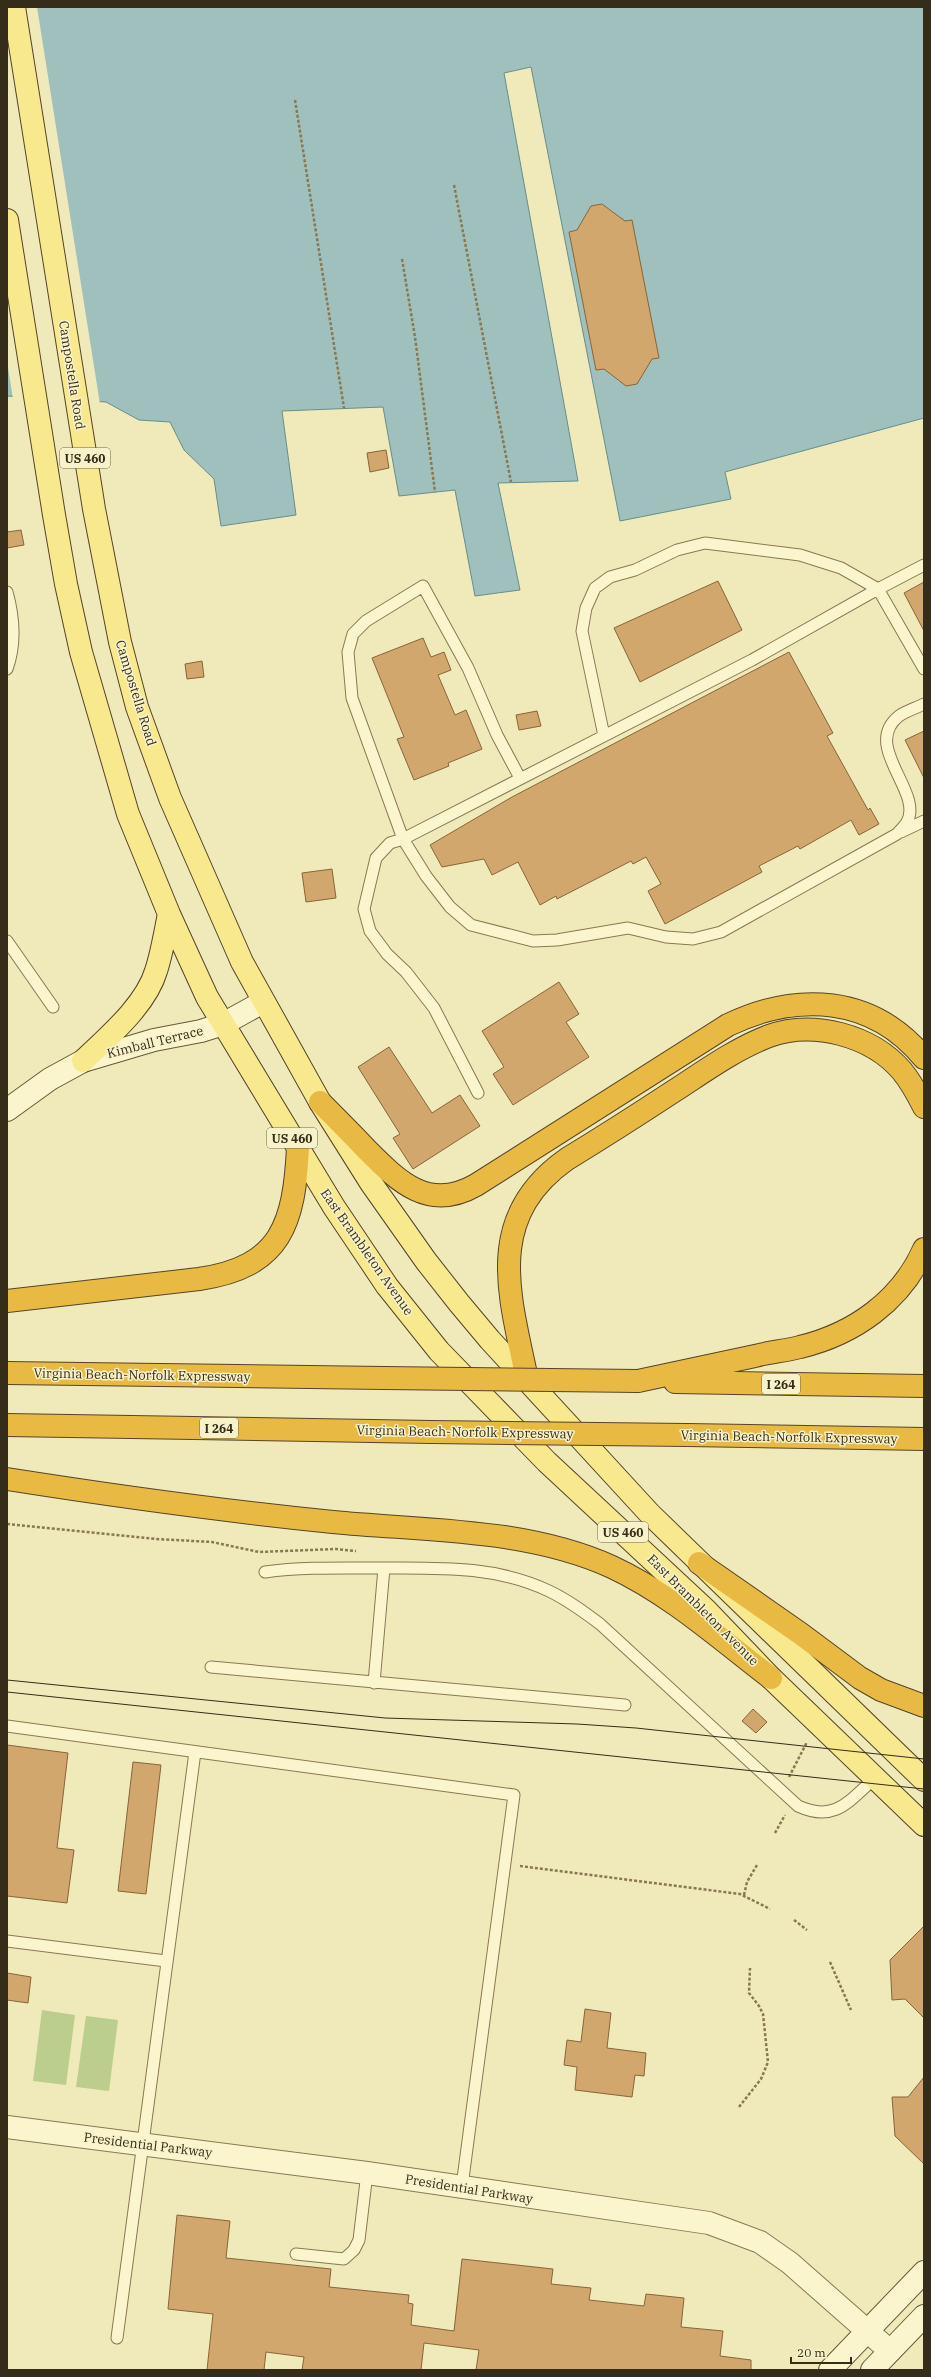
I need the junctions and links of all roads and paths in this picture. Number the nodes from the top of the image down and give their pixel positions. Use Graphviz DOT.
graph roads {
  1 [pos="14,7"];
  2 [pos="295,100"];
  3 [pos="454,185"];
  4 [pos="7,220"];
  5 [pos="402,259"];
  6 [pos="344,408"];
  7 [pos="512,482"];
  8 [pos="435,492"];
  9 [pos="924,565"];
  10 [pos="878,589"];
  11 [pos="7,592"];
  12 [pos="7,669"];
  13 [pos="924,669"];
  14 [pos="924,704"];
  15 [pos="604,736"];
  16 [pos="520,778"];
  17 [pos="924,821"];
  18 [pos="897,834"];
  19 [pos="403,839"];
  20 [pos="169,914"];
  21 [pos="7,941"];
  22 [pos="263,1002"];
  23 [pos="53,1007"];
  24 [pos="223,1024"];
  25 [pos="924,1058"];
  26 [pos="83,1061"];
  27 [pos="478,1093"];
  28 [pos="320,1102"];
  29 [pos="924,1107"];
  30 [pos="7,1110"];
  31 [pos="298,1148"];
  32 [pos="924,1249"];
  33 [pos="7,1301"];
  34 [pos="7,1373"];
  35 [pos="527,1379"];
  36 [pos="638,1381"];
  37 [pos="924,1386"];
  38 [pos="7,1425"];
  39 [pos="836,1438"];
  40 [pos="924,1439"];
  41 [pos="924,1452"];
  42 [pos="7,1479"];
  43 [pos="7,1524"];
  44 [pos="358,1552"];
  45 [pos="699,1563"];
  46 [pos="384,1568"];
  47 [pos="265,1572"];
  48 [pos="211,1667"];
  49 [pos="771,1678"];
  50 [pos="374,1683"];
  51 [pos="625,1705"];
  52 [pos="924,1706"];
  53 [pos="7,1726"];
  54 [pos="808,1740"];
  55 [pos="196,1752"];
  56 [pos="875,1778"];
  57 [pos="924,1780"];
  58 [pos="787,1781"];
  59 [pos="780,1811"];
  60 [pos="924,1825"];
  61 [pos="775,1833"];
  62 [pos="520,1866"];
  63 [pos="756,1866"];
  64 [pos="744,1896"];
  65 [pos="770,1909"];
  66 [pos="794,1920"];
  67 [pos="808,1930"];
  68 [pos="7,1941"];
  69 [pos="166,1961"];
  70 [pos="830,1962"];
  71 [pos="750,1968"];
  72 [pos="852,2010"];
  73 [pos="739,2107"];
  74 [pos="7,2127"];
  75 [pos="142,2144"];
  76 [pos="367,2173"];
  77 [pos="462,2186"];
  78 [pos="296,2254"];
  79 [pos="924,2272"];
  80 [pos="924,2316"];
  81 [pos="868,2331"];
  82 [pos="117,2338"];
  83 [pos="890,2351"];
  84 [pos="830,2370"];
  85 [pos="872,2370"];
  1 -- 22 [label="main road, Campostella Road / US 460"];
  2 -- 6 [label="path"];
  3 -- 7 [label="path"];
  4 -- 20 [label="main road, US 460"];
  5 -- 8 [label="path"];
  9 -- 10 [label="lane"];
  10 -- 13 [label="lane"];
  10 -- 15 [label="lane"];
  10 -- 15 [label="lane"];
  11 -- 12 [label="lane"];
  14 -- 18 [label="lane"];
  15 -- 16 [label="lane"];
  16 -- 19 [label="lane"];
  16 -- 19 [label="lane"];
  17 -- 18 [label="lane"];
  18 -- 19 [label="lane"];
  19 -- 27 [label="lane"];
  20 -- 24 [label="main road, East Brambleton Avenue / US 460"];
  20 -- 26 [label="main road"];
  21 -- 23 [label="lane"];
  22 -- 24 [label="street, Kimball Terrace"];
  22 -- 28 [label="main road, US 460"];
  24 -- 26 [label="street, Kimball Terrace"];
  24 -- 31 [label="main road, East Brambleton Avenue / US 460"];
  25 -- 28 [label="highway"];
  26 -- 30 [label="street, Kimball Terrace"];
  28 -- 35 [label="main road, US 460"];
  29 -- 35 [label="highway"];
  31 -- 33 [label="highway"];
  31 -- 49 [label="main road, East Brambleton Avenue / US 460"];
  32 -- 36 [label="highway"];
  34 -- 36 [label="highway, Virginia Beach-Norfolk Expressway / I 264, bridge"];
  35 -- 45 [label="main road, US 460"];
  36 -- 37 [label="highway, Virginia Beach-Norfolk Expressway / I 264"];
  38 -- 39 [label="highway, Virginia Beach-Norfolk Expressway / I 264, bridge"];
  39 -- 40 [label="highway, Virginia Beach-Norfolk Expressway / I 264"];
  39 -- 41 [label="highway"];
  42 -- 49 [label="highway"];
  43 -- 44 [label="path"];
  45 -- 52 [label="highway"];
  45 -- 57 [label="main road, US 460"];
  46 -- 47 [label="lane"];
  46 -- 50 [label="lane"];
  46 -- 56 [label="lane"];
  48 -- 50 [label="lane"];
  49 -- 56 [label="main road, East Brambleton Avenue / US 460"];
  50 -- 51 [label="lane"];
  53 -- 55 [label="lane"];
  54 -- 58 [label="path"];
  55 -- 69 [label="lane"];
  55 -- 77 [label="lane"];
  56 -- 60 [label="main road, East Brambleton Avenue / US 460"];
  59 -- 61 [label="path"];
  62 -- 64 [label="path"];
  63 -- 64 [label="path"];
  64 -- 65 [label="path"];
  66 -- 67 [label="path"];
  68 -- 69 [label="lane"];
  69 -- 75 [label="lane"];
  70 -- 72 [label="path"];
  71 -- 73 [label="path"];
  74 -- 75 [label="street, Presidential Parkway"];
  75 -- 76 [label="street, Presidential Parkway"];
  75 -- 82 [label="lane"];
  76 -- 77 [label="street, Presidential Parkway"];
  76 -- 78 [label="lane"];
  77 -- 81 [label="street, Presidential Parkway"];
  79 -- 81 [label="street"];
  80 -- 83 [label="street"];
  81 -- 83 [label="street, Presidential Parkway"];
  81 -- 84 [label="street"];
  83 -- 85 [label="street"];
}
